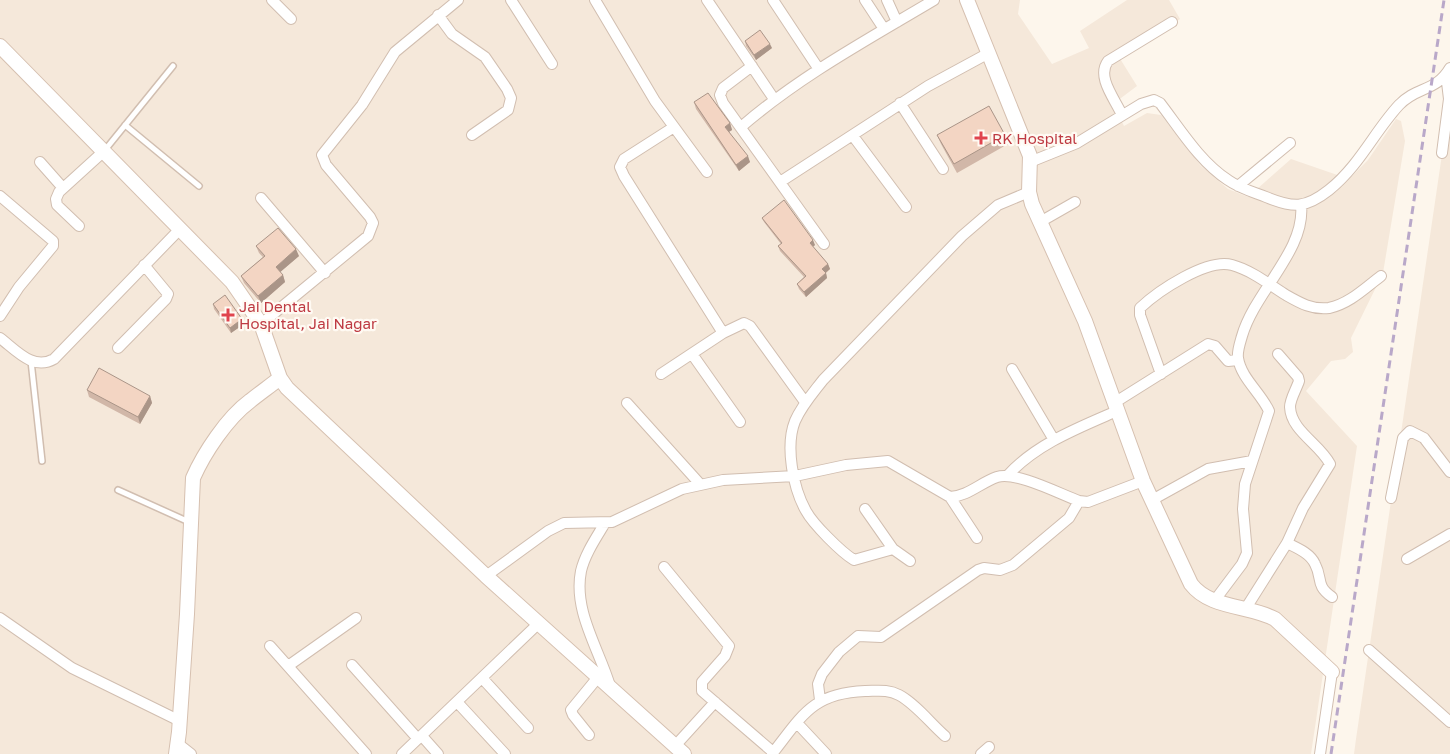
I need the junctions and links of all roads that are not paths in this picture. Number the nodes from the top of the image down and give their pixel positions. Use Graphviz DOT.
graph roads {
  1 [pos="272,0"];
  2 [pos="458,0"];
  3 [pos="512,0"];
  4 [pos="595,0"];
  5 [pos="707,0"];
  6 [pos="773,0"];
  7 [pos="864,0"];
  8 [pos="887,0"];
  9 [pos="934,0"];
  10 [pos="967,0"];
  11 [pos="438,15"];
  12 [pos="291,19"];
  13 [pos="897,22"];
  14 [pos="1172,22"];
  15 [pos="884,29"];
  16 [pos="0,46"];
  17 [pos="988,54"];
  18 [pos="552,64"];
  19 [pos="173,66"];
  20 [pos="752,66"];
  21 [pos="818,68"];
  22 [pos="1448,71"];
  23 [pos="774,99"];
  24 [pos="900,103"];
  25 [pos="1122,115"];
  26 [pos="125,125"];
  27 [pos="674,127"];
  28 [pos="741,127"];
  29 [pos="472,135"];
  30 [pos="853,136"];
  31 [pos="1290,143"];
  32 [pos="104,152"];
  33 [pos="1442,152"];
  34 [pos="40,162"];
  35 [pos="1030,162"];
  36 [pos="943,169"];
  37 [pos="707,172"];
  38 [pos="780,182"];
  39 [pos="199,186"];
  40 [pos="1238,186"];
  41 [pos="63,188"];
  42 [pos="1029,192"];
  43 [pos="0,196"];
  44 [pos="261,198"];
  45 [pos="1075,202"];
  46 [pos="1301,205"];
  47 [pos="906,207"];
  48 [pos="1040,222"];
  49 [pos="79,226"];
  50 [pos="179,230"];
  51 [pos="824,244"];
  52 [pos="144,265"];
  53 [pos="325,273"];
  54 [pos="1381,276"];
  55 [pos="1268,284"];
  56 [pos="0,316"];
  57 [pos="261,324"];
  58 [pos="724,333"];
  59 [pos="0,338"];
  60 [pos="118,348"];
  61 [pos="692,354"];
  62 [pos="1278,354"];
  63 [pos="1238,360"];
  64 [pos="31,361"];
  65 [pos="1012,369"];
  66 [pos="661,374"];
  67 [pos="1161,374"];
  68 [pos="280,378"];
  69 [pos="805,402"];
  70 [pos="627,403"];
  71 [pos="1116,407"];
  72 [pos="740,422"];
  73 [pos="1054,440"];
  74 [pos="42,461"];
  75 [pos="1252,461"];
  76 [pos="1450,472"];
  77 [pos="795,476"];
  78 [pos="1007,476"];
  79 [pos="1144,481"];
  80 [pos="700,484"];
  81 [pos="118,490"];
  82 [pos="950,497"];
  83 [pos="1391,498"];
  84 [pos="1152,500"];
  85 [pos="1079,502"];
  86 [pos="865,510"];
  87 [pos="190,522"];
  88 [pos="605,523"];
  89 [pos="1450,534"];
  90 [pos="977,538"];
  91 [pos="1287,543"];
  92 [pos="893,549"];
  93 [pos="1407,558"];
  94 [pos="910,561"];
  95 [pos="664,567"];
  96 [pos="486,576"];
  97 [pos="1332,597"];
  98 [pos="1215,600"];
  99 [pos="1246,608"];
  100 [pos="0,618"];
  101 [pos="356,618"];
  102 [pos="539,623"];
  103 [pos="270,646"];
  104 [pos="1369,650"];
  105 [pos="352,664"];
  106 [pos="288,666"];
  107 [pos="1332,672"];
  108 [pos="599,676"];
  109 [pos="482,678"];
  110 [pos="610,686"];
  111 [pos="820,700"];
  112 [pos="457,702"];
  113 [pos="714,702"];
  114 [pos="180,721"];
  115 [pos="1450,722"];
  116 [pos="797,724"];
  117 [pos="528,728"];
  118 [pos="589,735"];
  119 [pos="945,736"];
  120 [pos="420,737"];
  121 [pos="989,746"];
  122 [pos="177,748"];
  123 [pos="679,750"];
  124 [pos="772,753"];
  125 [pos="190,754"];
  126 [pos="366,754"];
  127 [pos="403,754"];
  128 [pos="438,754"];
  129 [pos="504,754"];
  130 [pos="826,754"];
  131 [pos="980,754"];
  132 [pos="1320,754"];
  1 -- 12 [label="street"];
  2 -- 11 [label="street"];
  3 -- 18 [label="street"];
  4 -- 27 [label="street"];
  5 -- 20 [label="street"];
  6 -- 21 [label="street"];
  7 -- 15 [label="street"];
  8 -- 13 [label="street"];
  9 -- 13 [label="street"];
  10 -- 17 [label="main road"];
  11 -- 29 [label="street"];
  11 -- 53 [label="street"];
  13 -- 15 [label="street"];
  14 -- 25 [label="street"];
  15 -- 21 [label="street"];
  16 -- 32 [label="main road"];
  17 -- 24 [label="street"];
  17 -- 35 [label="main road"];
  19 -- 26 [label="lane"];
  20 -- 23 [label="street"];
  20 -- 28 [label="street"];
  21 -- 23 [label="street"];
  22 -- 33 [label="street"];
  22 -- 46 [label="street"];
  23 -- 28 [label="street"];
  24 -- 30 [label="street"];
  24 -- 36 [label="street"];
  25 -- 35 [label="street"];
  25 -- 40 [label="street"];
  26 -- 32 [label="lane"];
  26 -- 39 [label="lane"];
  27 -- 37 [label="street"];
  27 -- 58 [label="street"];
  28 -- 38 [label="street"];
  30 -- 38 [label="street"];
  30 -- 47 [label="street"];
  31 -- 40 [label="street"];
  32 -- 41 [label="street"];
  32 -- 50 [label="main road"];
  34 -- 41 [label="street"];
  35 -- 42 [label="main road"];
  38 -- 51 [label="street"];
  40 -- 46 [label="street"];
  41 -- 49 [label="street"];
  42 -- 48 [label="main road"];
  42 -- 69 [label="street"];
  43 -- 56 [label="street"];
  44 -- 53 [label="street"];
  45 -- 48 [label="street"];
  46 -- 55 [label="street"];
  48 -- 71 [label="main road"];
  50 -- 52 [label="street"];
  50 -- 57 [label="main road"];
  52 -- 60 [label="street"];
  52 -- 64 [label="street"];
  53 -- 57 [label="street"];
  54 -- 55 [label="street"];
  55 -- 63 [label="street"];
  55 -- 67 [label="street"];
  57 -- 68 [label="main road"];
  58 -- 61 [label="street"];
  58 -- 69 [label="street"];
  59 -- 64 [label="street"];
  61 -- 66 [label="street"];
  61 -- 72 [label="street"];
  62 -- 91 [label="street"];
  63 -- 67 [label="street"];
  63 -- 75 [label="street"];
  64 -- 74 [label="lane"];
  65 -- 73 [label="street"];
  67 -- 71 [label="street"];
  68 -- 87 [label="main road"];
  68 -- 96 [label="main road"];
  69 -- 77 [label="street"];
  70 -- 80 [label="street"];
  71 -- 73 [label="street"];
  71 -- 79 [label="main road"];
  73 -- 78 [label="street"];
  75 -- 84 [label="street"];
  75 -- 98 [label="street"];
  76 -- 83 [label="street"];
  77 -- 80 [label="street"];
  77 -- 82 [label="street"];
  77 -- 92 [label="street"];
  78 -- 82 [label="street"];
  78 -- 85 [label="street"];
  79 -- 84 [label="main road"];
  79 -- 85 [label="street"];
  80 -- 88 [label="street"];
  81 -- 87 [label="lane"];
  82 -- 90 [label="street"];
  84 -- 98 [label="main road"];
  85 -- 111 [label="street"];
  86 -- 92 [label="street"];
  87 -- 114 [label="main road"];
  88 -- 96 [label="street"];
  88 -- 110 [label="street"];
  89 -- 93 [label="street"];
  91 -- 97 [label="street"];
  91 -- 99 [label="street"];
  92 -- 94 [label="street"];
  95 -- 113 [label="street"];
  96 -- 102 [label="main road"];
  98 -- 99 [label="main road"];
  99 -- 107 [label="main road"];
  100 -- 114 [label="street"];
  101 -- 106 [label="street"];
  102 -- 108 [label="main road"];
  102 -- 109 [label="street"];
  103 -- 106 [label="street"];
  104 -- 115 [label="street"];
  105 -- 120 [label="street"];
  106 -- 126 [label="street"];
  107 -- 132 [label="street"];
  108 -- 110 [label="main road"];
  108 -- 118 [label="street"];
  109 -- 112 [label="street"];
  109 -- 117 [label="street"];
  110 -- 123 [label="main road"];
  111 -- 116 [label="street"];
  111 -- 119 [label="street"];
  112 -- 120 [label="street"];
  112 -- 129 [label="street"];
  113 -- 123 [label="street"];
  113 -- 124 [label="street"];
  114 -- 122 [label="main road"];
  116 -- 124 [label="street"];
  116 -- 130 [label="street"];
  120 -- 127 [label="street"];
  120 -- 128 [label="street"];
  121 -- 131 [label="street"];
  122 -- 125 [label="street"];
}
